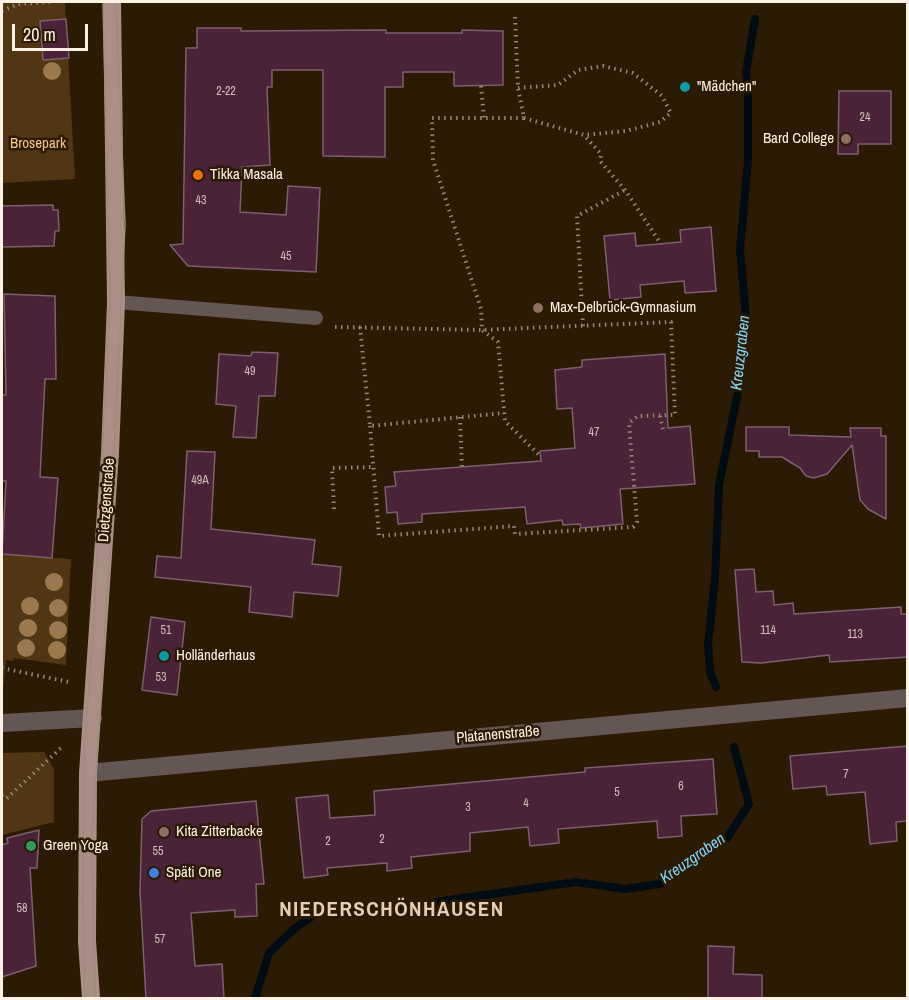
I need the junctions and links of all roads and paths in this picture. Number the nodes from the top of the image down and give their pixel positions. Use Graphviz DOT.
graph roads {
  1 [pos="52,2"];
  2 [pos="112,2"];
  3 [pos="2,11"];
  4 [pos="515,17"];
  5 [pos="480,86"];
  6 [pos="518,88"];
  7 [pos="484,118"];
  8 [pos="524,118"];
  9 [pos="584,135"];
  10 [pos="625,190"];
  11 [pos="661,244"];
  12 [pos="116,302"];
  13 [pos="316,318"];
  14 [pos="584,326"];
  15 [pos="335,327"];
  16 [pos="360,327"];
  17 [pos="482,330"];
  18 [pos="504,413"];
  19 [pos="660,416"];
  20 [pos="460,417"];
  21 [pos="370,426"];
  22 [pos="663,429"];
  23 [pos="541,457"];
  24 [pos="373,467"];
  25 [pos="462,469"];
  26 [pos="334,509"];
  27 [pos="2,668"];
  28 [pos="69,682"];
  29 [pos="908,698"];
  30 [pos="93,718"];
  31 [pos="2,723"];
  32 [pos="62,747"];
  33 [pos="88,773"];
  34 [pos="2,796"];
  35 [pos="91,999"];
  1 -- 3 [label="path"];
  2 -- 12 [label="main road, Dietzgenstraße"];
  4 -- 6 [label="path"];
  5 -- 7 [label="path"];
  6 -- 8 [label="path"];
  6 -- 9 [label="path"];
  7 -- 8 [label="path"];
  7 -- 17 [label="path"];
  8 -- 9 [label="path"];
  9 -- 10 [label="path"];
  10 -- 11 [label="path"];
  10 -- 14 [label="path"];
  12 -- 13 [label="lane"];
  12 -- 30 [label="main road, Dietzgenstraße"];
  14 -- 17 [label="path"];
  14 -- 19 [label="path"];
  15 -- 16 [label="path"];
  16 -- 17 [label="path"];
  16 -- 21 [label="path"];
  17 -- 18 [label="path"];
  18 -- 20 [label="path"];
  18 -- 23 [label="path"];
  19 -- 22 [label="path"];
  19 -- 24 [label="path"];
  20 -- 21 [label="path"];
  20 -- 25 [label="path"];
  21 -- 24 [label="path"];
  24 -- 26 [label="path"];
  27 -- 28 [label="path"];
  29 -- 33 [label="street, Platanenstraße"];
  30 -- 31 [label="street"];
  30 -- 33 [label="main road, Dietzgenstraße"];
  32 -- 34 [label="path"];
  33 -- 35 [label="main road, Dietzgenstraße"];
}
